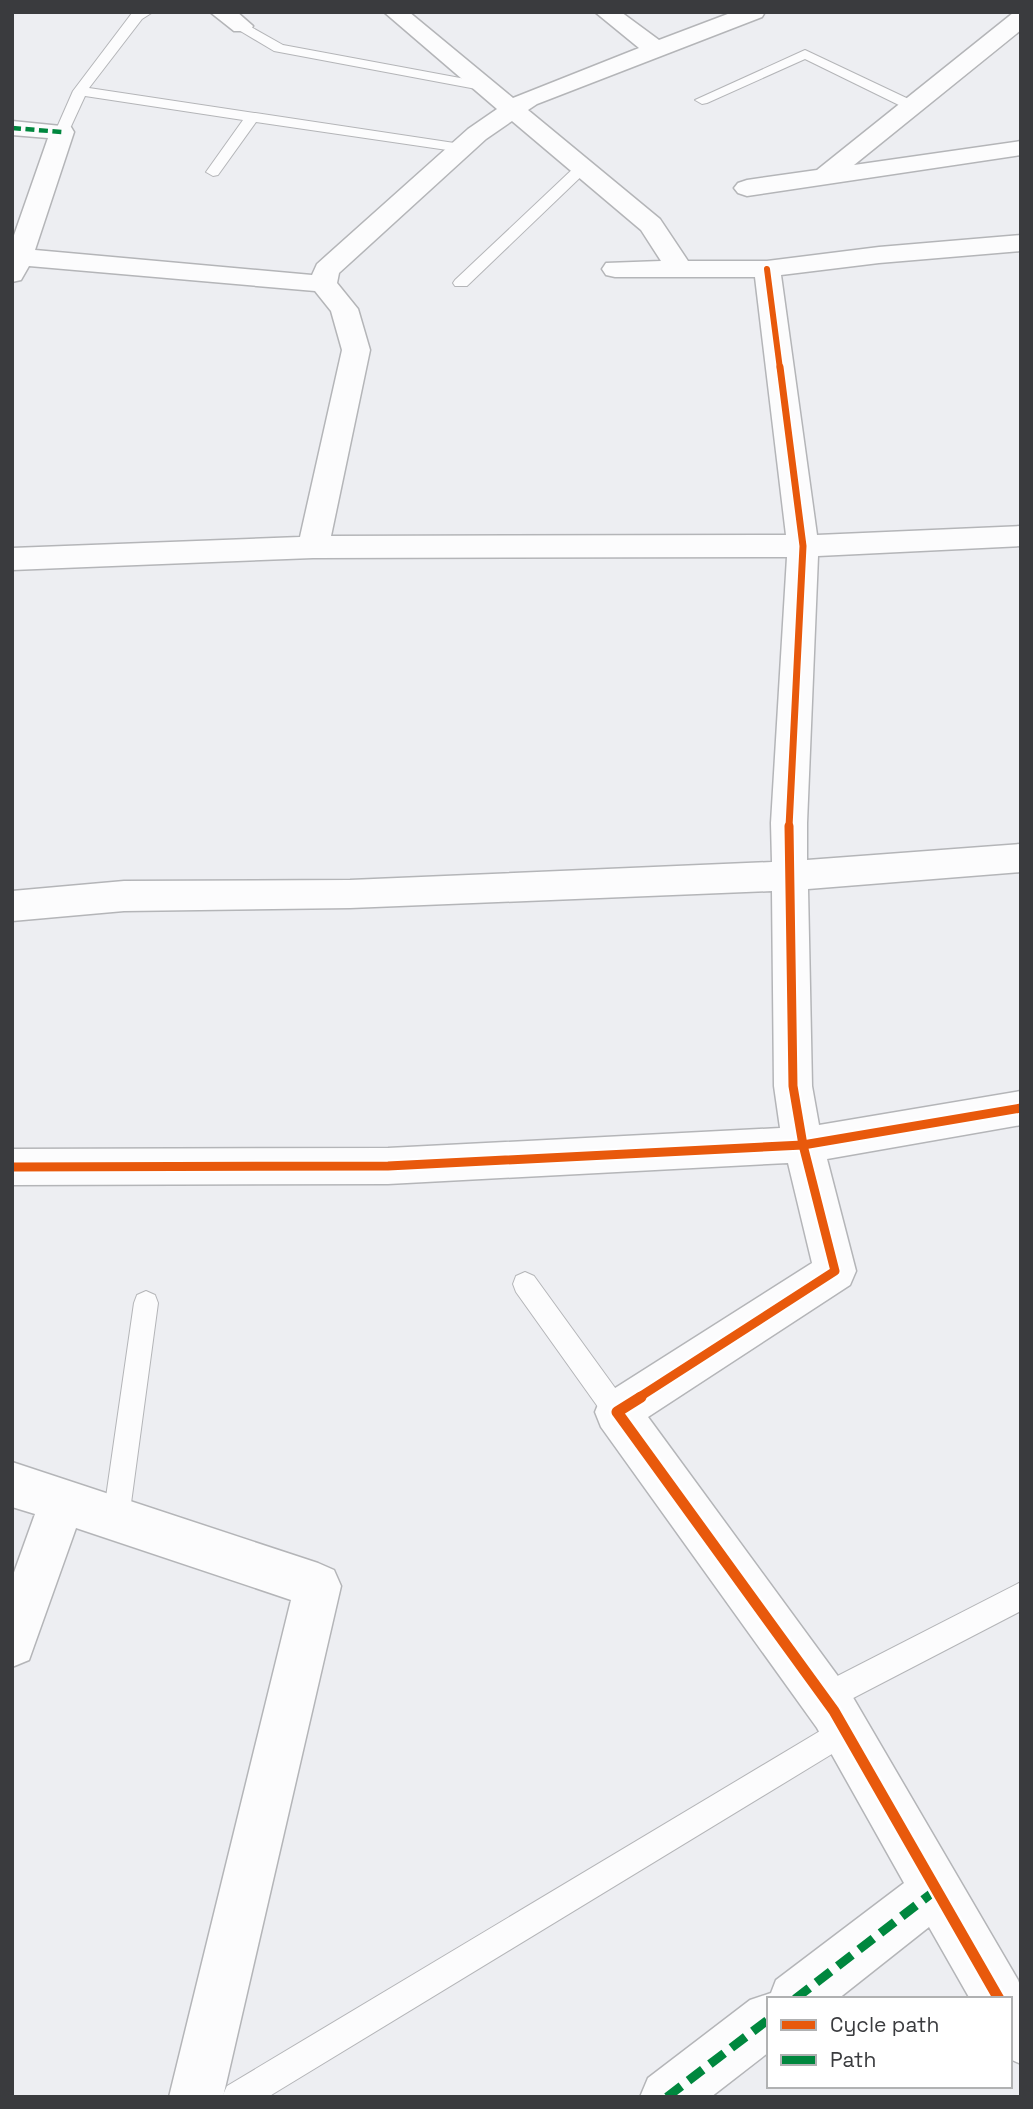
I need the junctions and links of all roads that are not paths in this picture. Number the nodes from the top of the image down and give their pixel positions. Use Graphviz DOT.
graph roads {
  1 [pos="146,12"];
  2 [pos="221,12"];
  3 [pos="395,12"];
  4 [pos="606,12"];
  5 [pos="754,12"];
  6 [pos="1021,18"];
  7 [pos="242,26"];
  8 [pos="657,50"];
  9 [pos="486,88"];
  10 [pos="80,92"];
  11 [pos="702,100"];
  12 [pos="912,106"];
  13 [pos="513,109"];
  14 [pos="252,117"];
  15 [pos="12,128"];
  16 [pos="62,132"];
  17 [pos="461,148"];
  18 [pos="1021,148"];
  19 [pos="583,167"];
  20 [pos="213,172"];
  21 [pos="823,177"];
  22 [pos="747,188"];
  23 [pos="1021,243"];
  24 [pos="16,266"];
  25 [pos="615,269"];
  26 [pos="680,269"];
  27 [pos="767,269"];
  28 [pos="461,283"];
  29 [pos="323,284"];
  30 [pos="1021,536"];
  31 [pos="803,546"];
  32 [pos="313,547"];
  33 [pos="12,559"];
  34 [pos="1021,858"];
  35 [pos="790,876"];
  36 [pos="12,906"];
  37 [pos="1021,1108"];
  38 [pos="803,1145"];
  39 [pos="12,1167"];
  40 [pos="525,1284"];
  41 [pos="146,1303"];
  42 [pos="617,1412"];
  43 [pos="12,1484"];
  44 [pos="63,1501"];
  45 [pos="116,1518"];
  46 [pos="1021,1595"];
  47 [pos="12,1643"];
  48 [pos="835,1714"];
  49 [pos="936,1890"];
  50 [pos="798,1997"];
  51 [pos="998,1997"];
  52 [pos="767,2021"];
  53 [pos="196,2097"];
  54 [pos="238,2097"];
  55 [pos="667,2097"];
  1 -- 10 [label="lane"];
  2 -- 7 [label="street"];
  3 -- 9 [label="street"];
  4 -- 8 [label="street"];
  5 -- 8 [label="street"];
  6 -- 12 [label="street"];
  7 -- 9 [label="lane"];
  8 -- 13 [label="street"];
  9 -- 13 [label="street"];
  10 -- 14 [label="lane"];
  10 -- 16 [label="lane"];
  11 -- 12 [label="lane"];
  12 -- 21 [label="street"];
  13 -- 17 [label="street"];
  13 -- 19 [label="street"];
  14 -- 17 [label="lane"];
  14 -- 20 [label="lane"];
  15 -- 16 [label="street"];
  16 -- 24 [label="street"];
  17 -- 29 [label="street"];
  18 -- 21 [label="street"];
  19 -- 26 [label="street"];
  19 -- 28 [label="lane"];
  21 -- 22 [label="street"];
  23 -- 27 [label="street"];
  24 -- 29 [label="street"];
  25 -- 26 [label="street"];
  26 -- 27 [label="street"];
  27 -- 31 [label="street"];
  29 -- 32 [label="street"];
  30 -- 31 [label="street"];
  31 -- 32 [label="street"];
  31 -- 35 [label="street"];
  32 -- 33 [label="street"];
  34 -- 35 [label="street"];
  35 -- 36 [label="street"];
  35 -- 38 [label="street"];
  37 -- 38 [label="street"];
  38 -- 39 [label="street"];
  38 -- 42 [label="street"];
  40 -- 42 [label="lane"];
  41 -- 45 [label="lane"];
  42 -- 48 [label="street"];
  43 -- 44 [label="street"];
  44 -- 45 [label="street"];
  44 -- 47 [label="street"];
  45 -- 53 [label="street"];
  46 -- 48 [label="lane"];
  48 -- 49 [label="street"];
  48 -- 54 [label="lane"];
  49 -- 50 [label="street"];
  49 -- 51 [label="street"];
  52 -- 55 [label="street"];
}
